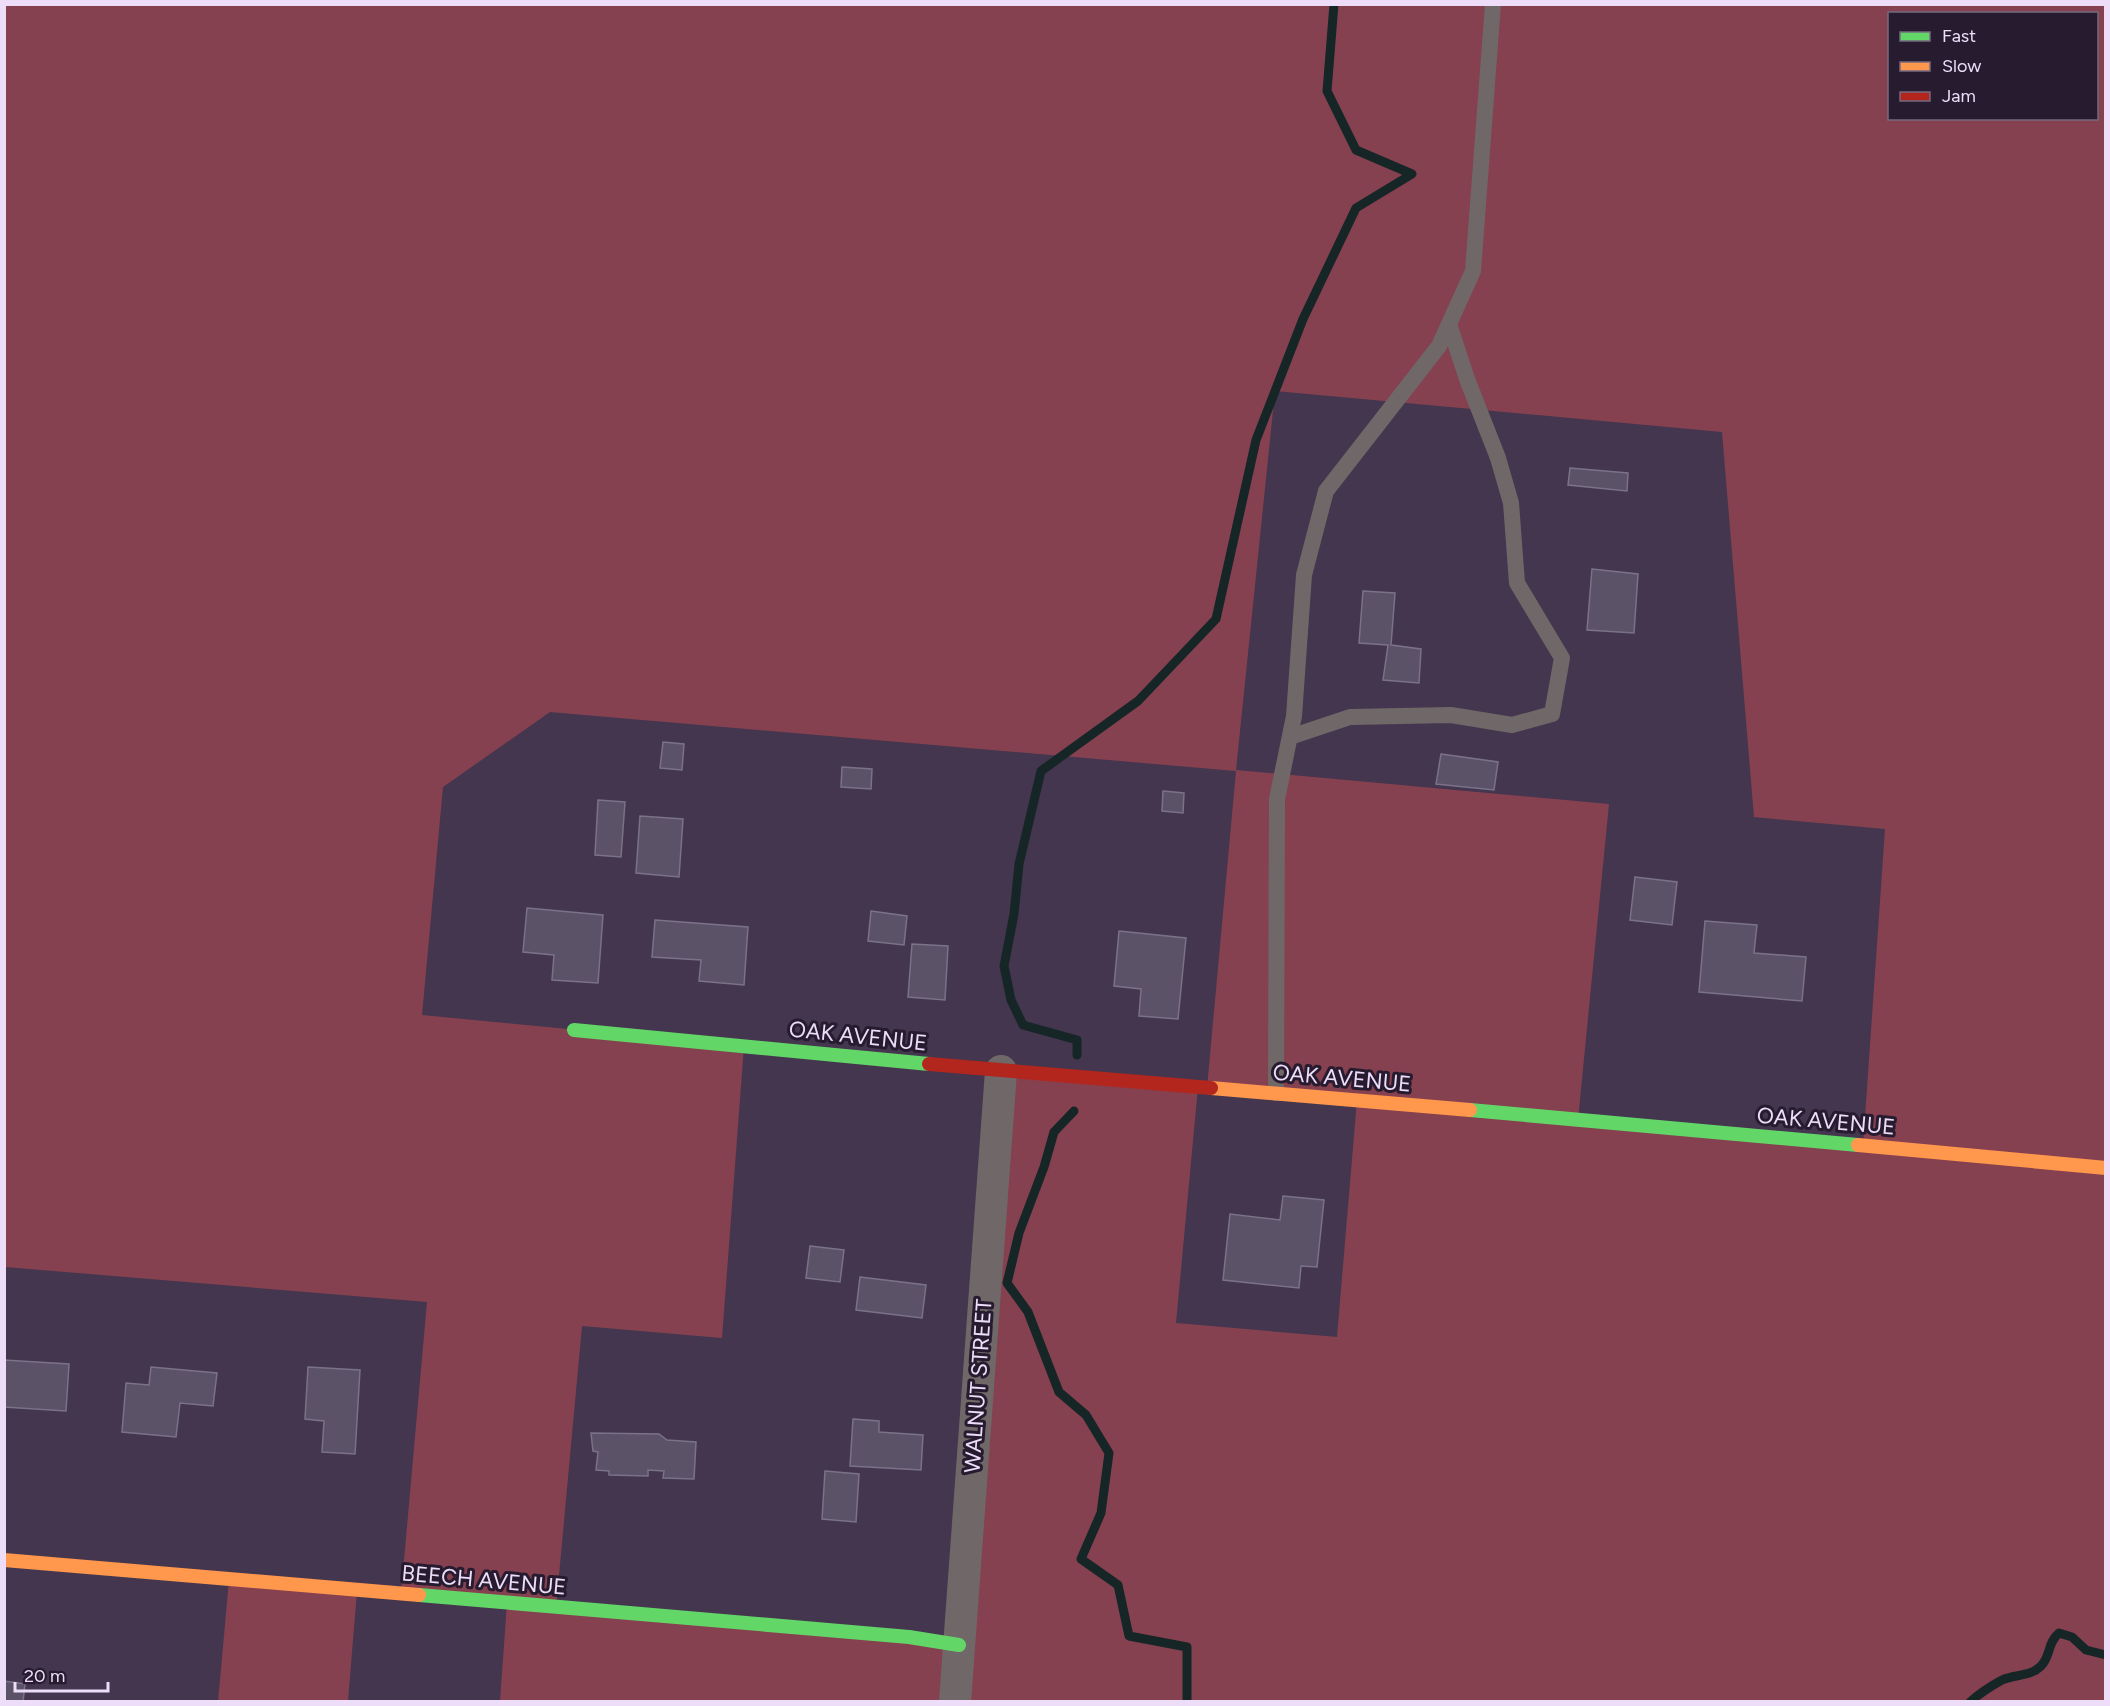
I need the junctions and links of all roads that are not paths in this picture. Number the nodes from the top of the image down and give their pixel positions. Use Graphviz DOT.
graph roads {
  1 [pos="1493,4"];
  2 [pos="1449,324"];
  3 [pos="1290,736"];
  4 [pos="574,1030"];
  5 [pos="1001,1071"];
  6 [pos="1276,1093"];
  7 [pos="2106,1168"];
  8 [pos="4,1560"];
  9 [pos="959,1646"];
  10 [pos="955,1701"];
  1 -- 2 [label="lane"];
  2 -- 3 [label="lane"];
  2 -- 3 [label="lane"];
  3 -- 6 [label="lane"];
  4 -- 5 [label="street, OAK AVENUE"];
  5 -- 6 [label="street, OAK AVENUE"];
  5 -- 9 [label="street, WALNUT STREET"];
  6 -- 7 [label="street, OAK AVENUE"];
  8 -- 9 [label="street, BEECH AVENUE"];
  9 -- 10 [label="street, WALNUT STREET"];
}
